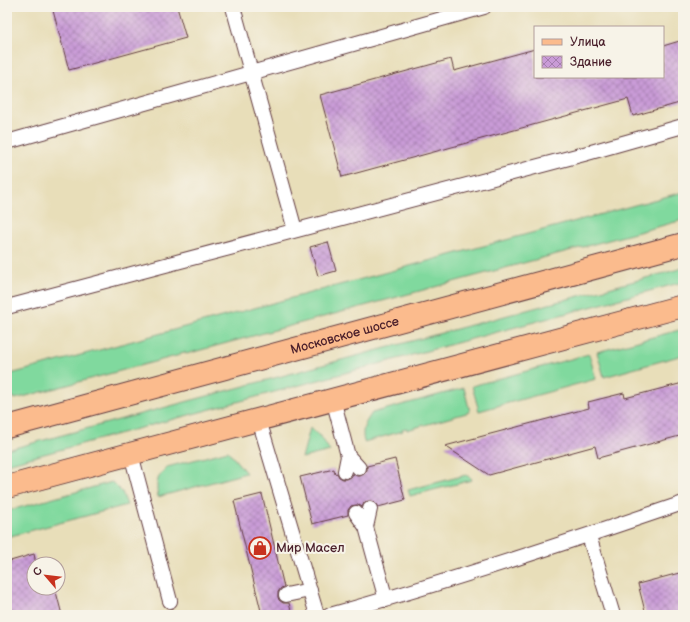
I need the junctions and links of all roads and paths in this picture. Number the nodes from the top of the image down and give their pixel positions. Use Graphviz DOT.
graph roads {
  1 [pos="233,7"];
  2 [pos="484,7"];
  3 [pos="252,73"];
  4 [pos="683,126"];
  5 [pos="7,142"];
  6 [pos="295,230"];
  7 [pos="683,244"];
  8 [pos="683,306"];
  9 [pos="7,307"];
  10 [pos="333,399"];
  11 [pos="258,420"];
  12 [pos="7,427"];
  13 [pos="131,454"];
  14 [pos="348,456"];
  15 [pos="359,468"];
  16 [pos="345,471"];
  17 [pos="7,487"];
  18 [pos="683,503"];
  19 [pos="370,509"];
  20 [pos="356,513"];
  21 [pos="366,527"];
  22 [pos="589,536"];
  23 [pos="310,590"];
  24 [pos="286,595"];
  25 [pos="386,600"];
  26 [pos="170,601"];
  27 [pos="317,615"];
  28 [pos="330,615"];
  29 [pos="613,615"];
  1 -- 3 [label="lane"];
  2 -- 3 [label="lane"];
  3 -- 5 [label="lane"];
  3 -- 6 [label="lane"];
  4 -- 6 [label="lane"];
  6 -- 9 [label="lane"];
  7 -- 12 [label="main road, Московское шоссе"];
  8 -- 10 [label="main road"];
  10 -- 11 [label="main road"];
  10 -- 14 [label="lane"];
  11 -- 13 [label="main road"];
  11 -- 23 [label="lane"];
  13 -- 17 [label="main road"];
  13 -- 26 [label="lane"];
  14 -- 15 [label="lane"];
  14 -- 16 [label="lane"];
  18 -- 22 [label="lane"];
  19 -- 21 [label="lane"];
  20 -- 21 [label="lane"];
  21 -- 25 [label="lane"];
  22 -- 25 [label="lane"];
  22 -- 29 [label="lane"];
  23 -- 24 [label="lane"];
  23 -- 27 [label="lane"];
  25 -- 28 [label="lane"];
}
